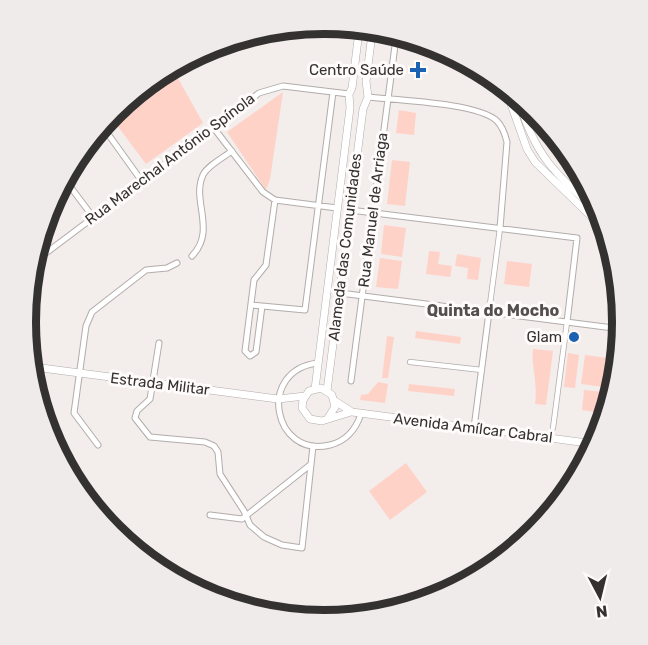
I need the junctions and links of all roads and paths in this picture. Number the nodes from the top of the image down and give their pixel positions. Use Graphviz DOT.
graph roads {
  1 [pos="358,37"];
  2 [pos="372,39"];
  3 [pos="395,43"];
  4 [pos="333,92"];
  5 [pos="350,94"];
  6 [pos="367,96"];
  7 [pos="388,99"];
  8 [pos="511,103"];
  9 [pos="524,115"];
  10 [pos="213,128"];
  11 [pos="107,133"];
  12 [pos="232,151"];
  13 [pos="141,180"];
  14 [pos="70,187"];
  15 [pos="583,197"];
  16 [pos="275,200"];
  17 [pos="318,206"];
  18 [pos="337,208"];
  19 [pos="350,210"];
  20 [pos="373,212"];
  21 [pos="93,217"];
  22 [pos="592,217"];
  23 [pos="500,228"];
  24 [pos="44,255"];
  25 [pos="192,256"];
  26 [pos="177,263"];
  27 [pos="340,293"];
  28 [pos="362,296"];
  29 [pos="251,304"];
  30 [pos="262,306"];
  31 [pos="489,312"];
  32 [pos="567,322"];
  33 [pos="612,328"];
  34 [pos="159,343"];
  35 [pos="410,362"];
  36 [pos="318,363"];
  37 [pos="40,368"];
  38 [pos="482,370"];
  39 [pos="78,373"];
  40 [pos="351,381"];
  41 [pos="155,383"];
  42 [pos="315,389"];
  43 [pos="327,391"];
  44 [pos="305,396"];
  45 [pos="282,400"];
  46 [pos="335,401"];
  47 [pos="303,412"];
  48 [pos="352,412"];
  49 [pos="361,414"];
  50 [pos="328,418"];
  51 [pos="474,428"];
  52 [pos="553,428"];
  53 [pos="585,443"];
  54 [pos="98,445"];
  55 [pos="314,446"];
  56 [pos="310,465"];
  57 [pos="210,515"];
  58 [pos="246,516"];
  1 -- 5 [label="street, Alameda das Comunidades"];
  2 -- 6 [label="street, Alameda das Comunidades"];
  3 -- 7 [label="street, Rua Manuel de Arriaga"];
  4 -- 5 [label="street, Rua Marechal António Spínola"];
  4 -- 10 [label="street, Rua Marechal António Spínola"];
  4 -- 17 [label="street"];
  5 -- 6 [label="street"];
  5 -- 6 [label="street"];
  5 -- 18 [label="street, Alameda das Comunidades"];
  6 -- 7 [label="street"];
  6 -- 19 [label="street, Alameda das Comunidades"];
  7 -- 20 [label="street, Rua Manuel de Arriaga"];
  7 -- 23 [label="street"];
  8 -- 22 [label="street"];
  9 -- 15 [label="street"];
  10 -- 12 [label="street"];
  10 -- 13 [label="street, Rua Marechal António Spínola"];
  11 -- 13 [label="street"];
  12 -- 16 [label="street"];
  12 -- 25 [label="street"];
  13 -- 21 [label="street, Rua Marechal António Spínola"];
  14 -- 21 [label="street"];
  16 -- 17 [label="street"];
  16 -- 29 [label="street"];
  17 -- 18 [label="street"];
  17 -- 30 [label="street"];
  18 -- 36 [label="street, Alameda das Comunidades"];
  19 -- 20 [label="street"];
  19 -- 27 [label="street, Alameda das Comunidades"];
  20 -- 23 [label="street"];
  20 -- 28 [label="street, Rua Manuel de Arriaga"];
  21 -- 24 [label="street, Rua Marechal António Spínola"];
  23 -- 31 [label="street"];
  23 -- 32 [label="street"];
  26 -- 39 [label="street"];
  27 -- 28 [label="street"];
  27 -- 43 [label="street, Alameda das Comunidades"];
  28 -- 31 [label="street"];
  28 -- 40 [label="street, Rua Manuel de Arriaga"];
  29 -- 30 [label="street"];
  29 -- 30 [label="street"];
  31 -- 32 [label="street"];
  31 -- 38 [label="street"];
  32 -- 33 [label="street"];
  32 -- 52 [label="street"];
  34 -- 41 [label="street"];
  35 -- 38 [label="street"];
  36 -- 42 [label="street, Alameda das Comunidades"];
  36 -- 45 [label="street"];
  37 -- 39 [label="street, Estrada Militar"];
  38 -- 51 [label="street"];
  39 -- 41 [label="street, Estrada Militar"];
  39 -- 54 [label="street"];
  41 -- 45 [label="street, Estrada Militar"];
  41 -- 58 [label="street"];
  42 -- 43 [label="street"];
  42 -- 44 [label="street"];
  43 -- 46 [label="street"];
  44 -- 45 [label="street, Estrada Militar"];
  44 -- 47 [label="street"];
  45 -- 47 [label="street, Estrada Militar"];
  45 -- 55 [label="street"];
  46 -- 48 [label="street"];
  46 -- 50 [label="street"];
  47 -- 50 [label="street"];
  48 -- 49 [label="street, Avenida Amílcar Cabral"];
  48 -- 50 [label="street"];
  49 -- 51 [label="street, Avenida Amílcar Cabral"];
  49 -- 55 [label="street"];
  51 -- 53 [label="street, Avenida Amílcar Cabral"];
  55 -- 56 [label="street"];
  56 -- 58 [label="street"];
  56 -- 58 [label="street"];
  57 -- 58 [label="street"];
}
